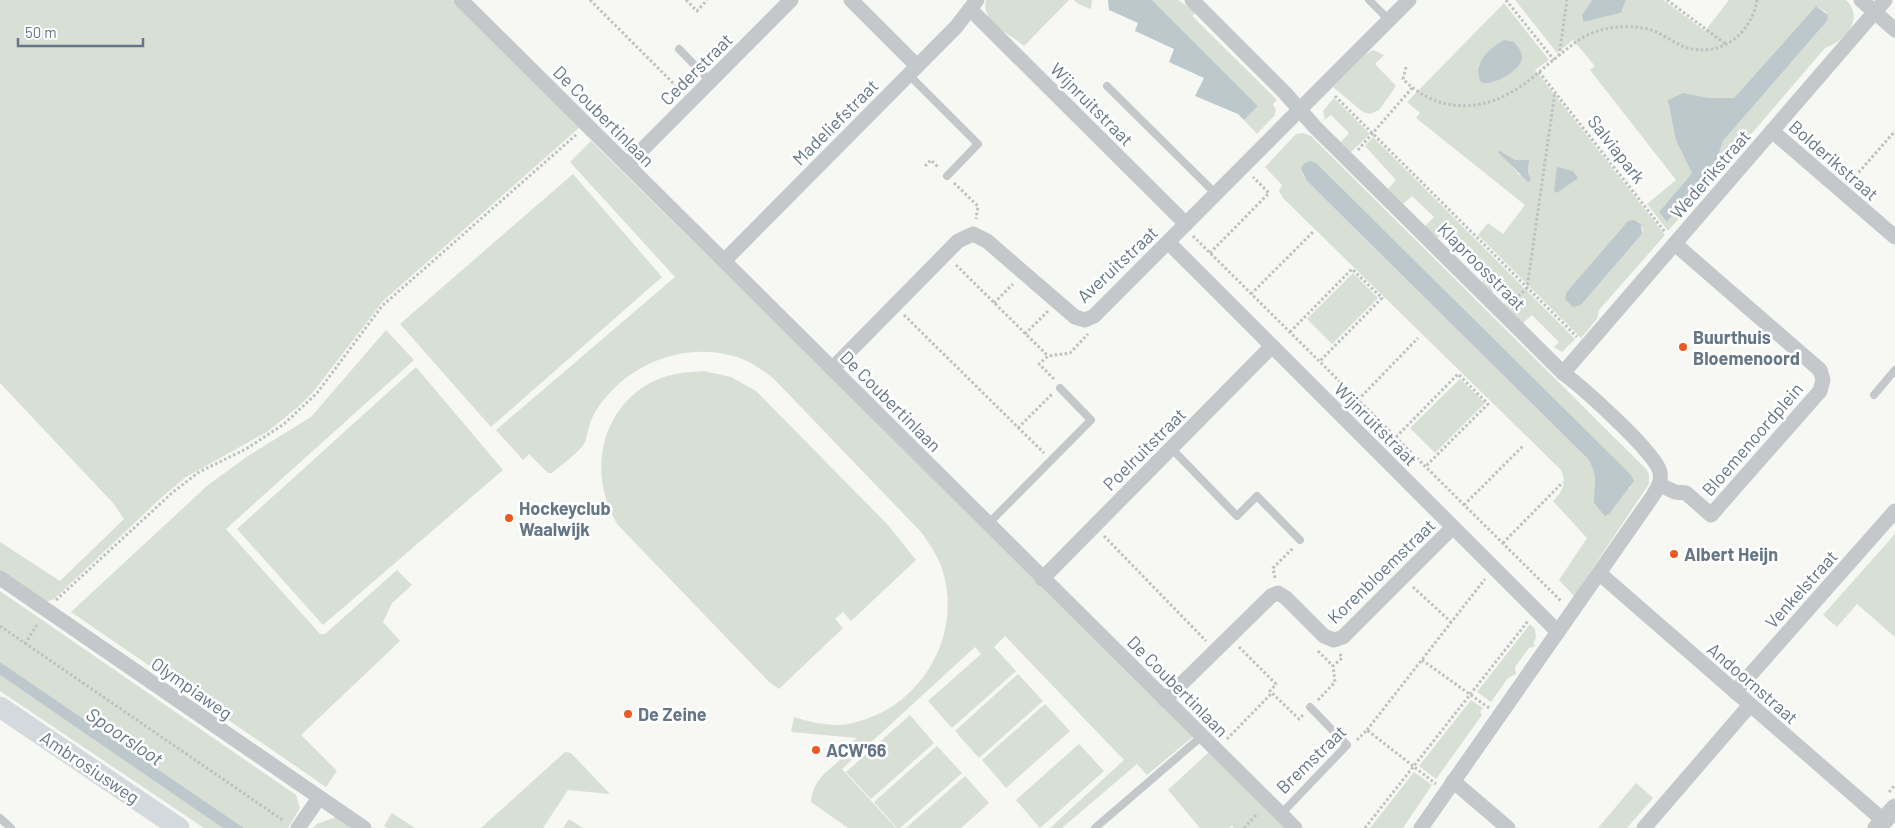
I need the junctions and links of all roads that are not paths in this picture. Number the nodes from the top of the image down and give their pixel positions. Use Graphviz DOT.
graph roads {
  1 [pos="461,0"];
  2 [pos="791,0"];
  3 [pos="851,0"];
  4 [pos="1192,0"];
  5 [pos="1369,0"];
  6 [pos="1409,0"];
  7 [pos="1860,0"];
  8 [pos="1885,0"];
  9 [pos="974,5"];
  10 [pos="1874,12"];
  11 [pos="1389,20"];
  12 [pos="1895,30"];
  13 [pos="679,49"];
  14 [pos="913,70"];
  15 [pos="710,81"];
  16 [pos="1107,86"];
  17 [pos="1300,110"];
  18 [pos="1772,131"];
  19 [pos="627,165"];
  20 [pos="947,176"];
  21 [pos="1216,194"];
  22 [pos="1185,225"];
  23 [pos="1895,237"];
  24 [pos="1168,242"];
  25 [pos="1675,244"];
  26 [pos="724,261"];
  27 [pos="1272,346"];
  28 [pos="832,369"];
  29 [pos="1895,370"];
  30 [pos="1563,373"];
  31 [pos="1060,388"];
  32 [pos="1874,395"];
  33 [pos="1171,448"];
  34 [pos="1660,485"];
  35 [pos="1895,511"];
  36 [pos="988,524"];
  37 [pos="1453,527"];
  38 [pos="1300,540"];
  39 [pos="1598,573"];
  40 [pos="0,578"];
  41 [pos="1042,578"];
  42 [pos="1558,632"];
  43 [pos="1735,692"];
  44 [pos="1165,700"];
  45 [pos="1750,705"];
  46 [pos="0,707"];
  47 [pos="1310,708"];
  48 [pos="1202,736"];
  49 [pos="1450,787"];
  50 [pos="320,798"];
  51 [pos="1281,814"];
  52 [pos="0,818"];
  53 [pos="1885,819"];
  54 [pos="292,825"];
  55 [pos="11,828"];
  56 [pos="179,828"];
  57 [pos="364,828"];
  58 [pos="1095,828"];
  59 [pos="1295,828"];
  60 [pos="1421,828"];
  61 [pos="1508,828"];
  62 [pos="1644,828"];
  1 -- 19 [label="street, De Coubertinlaan"];
  2 -- 15 [label="street, Cederstraat"];
  3 -- 14 [label="street"];
  4 -- 17 [label="street, Klaproosstraat"];
  5 -- 11 [label="lane"];
  6 -- 11 [label="street, Averuitstraat"];
  7 -- 10 [label="street"];
  8 -- 10 [label="street, Wederikstraat"];
  9 -- 14 [label="street, Madeliefstraat"];
  9 -- 22 [label="street, Wijnruitstraat"];
  10 -- 12 [label="street"];
  10 -- 18 [label="street, Wederikstraat"];
  11 -- 17 [label="street, Averuitstraat"];
  13 -- 15 [label="lane"];
  14 -- 20 [label="lane"];
  14 -- 26 [label="street, Madeliefstraat"];
  15 -- 19 [label="street, Cederstraat"];
  16 -- 21 [label="lane"];
  17 -- 21 [label="street, Averuitstraat"];
  17 -- 30 [label="street, Klaproosstraat"];
  18 -- 23 [label="street, Bolderikstraat"];
  18 -- 25 [label="street, Wederikstraat"];
  19 -- 26 [label="street, De Coubertinlaan"];
  21 -- 22 [label="street, Averuitstraat"];
  22 -- 24 [label="street, Averuitstraat"];
  24 -- 27 [label="street, Wijnruitstraat"];
  24 -- 28 [label="street, Averuitstraat"];
  25 -- 30 [label="street, Wederikstraat"];
  25 -- 34 [label="street, Bloemenoordplein"];
  26 -- 28 [label="street, De Coubertinlaan"];
  27 -- 33 [label="street, Poelruitstraat"];
  27 -- 37 [label="street, Wijnruitstraat"];
  28 -- 36 [label="street, De Coubertinlaan"];
  29 -- 32 [label="lane"];
  30 -- 34 [label="street, Klaproosstraat"];
  31 -- 36 [label="lane"];
  33 -- 38 [label="lane"];
  33 -- 41 [label="street, Poelruitstraat"];
  34 -- 39 [label="street"];
  35 -- 43 [label="street, Venkelstraat"];
  36 -- 41 [label="street, De Coubertinlaan"];
  37 -- 42 [label="street, Wijnruitstraat"];
  37 -- 44 [label="street, Korenbloemstraat"];
  39 -- 42 [label="street"];
  39 -- 43 [label="street, Andoornstraat"];
  40 -- 50 [label="street, Olympiaweg"];
  41 -- 44 [label="street, De Coubertinlaan"];
  42 -- 49 [label="street"];
  43 -- 45 [label="street, Andoornstraat"];
  44 -- 48 [label="street, De Coubertinlaan"];
  45 -- 53 [label="street, Andoornstraat"];
  45 -- 62 [label="street"];
  46 -- 56 [label="main road, Ambrosiusweg"];
  47 -- 51 [label="lane, Bremstraat"];
  48 -- 51 [label="street, De Coubertinlaan"];
  48 -- 58 [label="lane"];
  49 -- 60 [label="street"];
  49 -- 61 [label="street"];
  50 -- 54 [label="street"];
  50 -- 57 [label="street, Olympiaweg"];
  51 -- 59 [label="street, De Coubertinlaan"];
  52 -- 55 [label="lane"];
}
